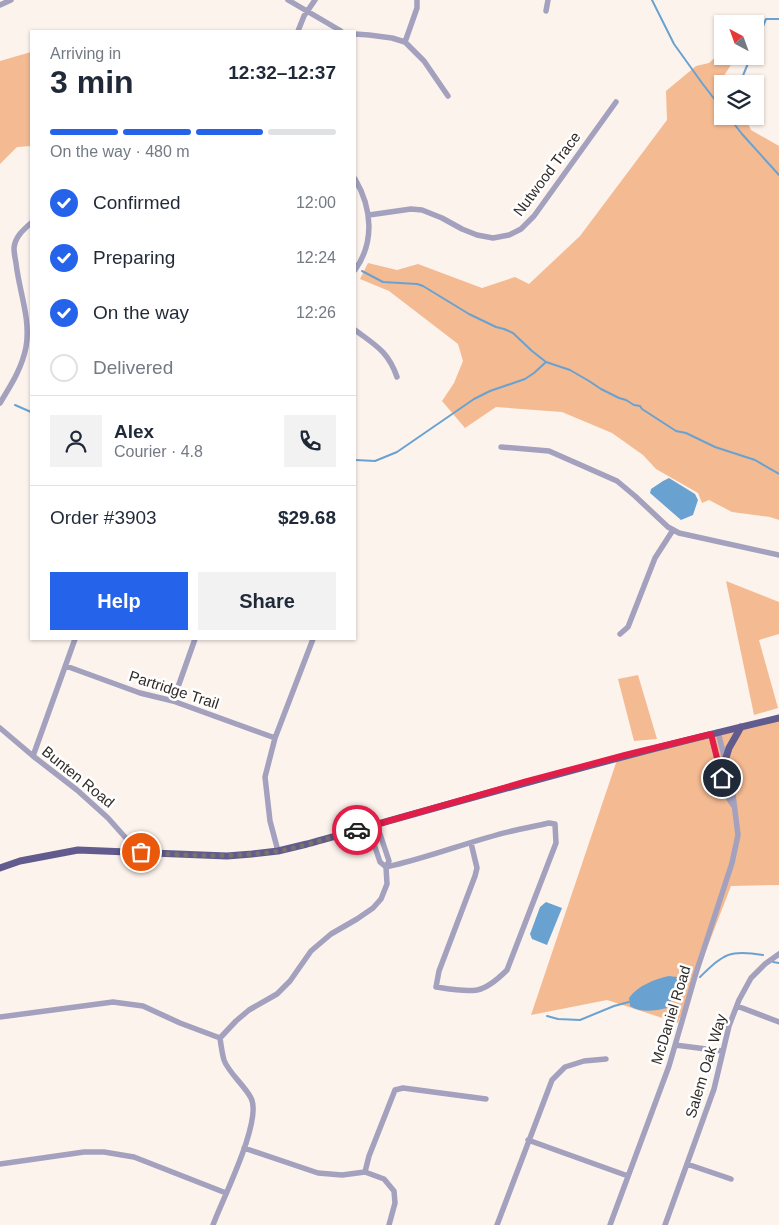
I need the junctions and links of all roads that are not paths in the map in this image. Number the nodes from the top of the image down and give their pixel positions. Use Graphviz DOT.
graph roads {
  1 [pos="10,0"];
  2 [pos="288,0"];
  3 [pos="315,0"];
  4 [pos="417,0"];
  5 [pos="548,0"];
  6 [pos="2,3"];
  7 [pos="307,11"];
  8 [pos="546,11"];
  9 [pos="298,30"];
  10 [pos="339,30"];
  11 [pos="356,34"];
  12 [pos="405,42"];
  13 [pos="448,96"];
  14 [pos="616,102"];
  15 [pos="356,181"];
  16 [pos="369,215"];
  17 [pos="30,224"];
  18 [pos="356,268"];
  19 [pos="356,331"];
  20 [pos="397,377"];
  21 [pos="0,403"];
  22 [pos="501,447"];
  23 [pos="673,530"];
  24 [pos="779,555"];
  25 [pos="620,634"];
  26 [pos="75,640"];
  27 [pos="194,640"];
  28 [pos="313,640"];
  29 [pos="66,666"];
  30 [pos="172,701"];
  31 [pos="779,718"];
  32 [pos="741,727"];
  33 [pos="0,728"];
  34 [pos="714,733"];
  35 [pos="274,738"];
  36 [pos="32,756"];
  37 [pos="725,761"];
  38 [pos="734,807"];
  39 [pos="373,825"];
  40 [pos="471,843"];
  41 [pos="278,851"];
  42 [pos="134,852"];
  43 [pos="386,867"];
  44 [pos="0,868"];
  45 [pos="779,954"];
  46 [pos="738,1006"];
  47 [pos="0,1017"];
  48 [pos="779,1022"];
  49 [pos="220,1038"];
  50 [pos="675,1045"];
  51 [pos="722,1051"];
  52 [pos="606,1059"];
  53 [pos="486,1099"];
  54 [pos="528,1140"];
  55 [pos="244,1148"];
  56 [pos="0,1164"];
  57 [pos="687,1164"];
  58 [pos="365,1172"];
  59 [pos="628,1176"];
  60 [pos="731,1179"];
  61 [pos="226,1193"];
  62 [pos="497,1224"];
  63 [pos="213,1225"];
  64 [pos="389,1225"];
  65 [pos="505,1225"];
  66 [pos="610,1225"];
  67 [pos="665,1225"];
  1 -- 6 [label="street"];
  2 -- 7 [label="street"];
  3 -- 7 [label="street"];
  4 -- 12 [label="street"];
  5 -- 8 [label="street"];
  7 -- 9 [label="street"];
  7 -- 10 [label="street"];
  11 -- 12 [label="street"];
  12 -- 13 [label="street"];
  14 -- 16 [label="street, Nutwood Trace"];
  15 -- 16 [label="street"];
  16 -- 18 [label="street"];
  17 -- 21 [label="street"];
  19 -- 20 [label="street"];
  22 -- 23 [label="street"];
  23 -- 24 [label="street"];
  23 -- 25 [label="street"];
  26 -- 29 [label="street"];
  27 -- 30 [label="street"];
  28 -- 35 [label="street"];
  29 -- 30 [label="street, Partridge Trail"];
  29 -- 36 [label="street"];
  30 -- 35 [label="street, Partridge Trail"];
  31 -- 32 [label="main road"];
  32 -- 34 [label="main road"];
  32 -- 37 [label="main road"];
  33 -- 36 [label="street, Bunten Road"];
  34 -- 37 [label="street, McDaniel Road"];
  34 -- 38 [label="street, McDaniel Road"];
  34 -- 39 [label="main road"];
  35 -- 41 [label="street"];
  36 -- 42 [label="street, Bunten Road"];
  37 -- 38 [label="street, McDaniel Road"];
  38 -- 50 [label="street, McDaniel Road"];
  39 -- 41 [label="main road"];
  39 -- 43 [label="street"];
  39 -- 43 [label="street"];
  40 -- 40 [label="street"];
  40 -- 43 [label="street"];
  41 -- 42 [label="main road"];
  42 -- 44 [label="main road"];
  43 -- 49 [label="street"];
  45 -- 46 [label="street, Salem Oak Way"];
  46 -- 48 [label="street"];
  46 -- 51 [label="street, Salem Oak Way"];
  47 -- 49 [label="street"];
  49 -- 55 [label="street"];
  50 -- 51 [label="street"];
  50 -- 59 [label="street, McDaniel Road"];
  51 -- 57 [label="street, Salem Oak Way"];
  52 -- 54 [label="street"];
  53 -- 58 [label="street"];
  54 -- 59 [label="street"];
  54 -- 62 [label="street"];
  55 -- 58 [label="street"];
  55 -- 61 [label="street"];
  56 -- 61 [label="street"];
  57 -- 60 [label="street"];
  57 -- 67 [label="street, Salem Oak Way"];
  58 -- 64 [label="street"];
  59 -- 66 [label="street, McDaniel Road"];
  61 -- 63 [label="street"];
  62 -- 65 [label="street"];
}
